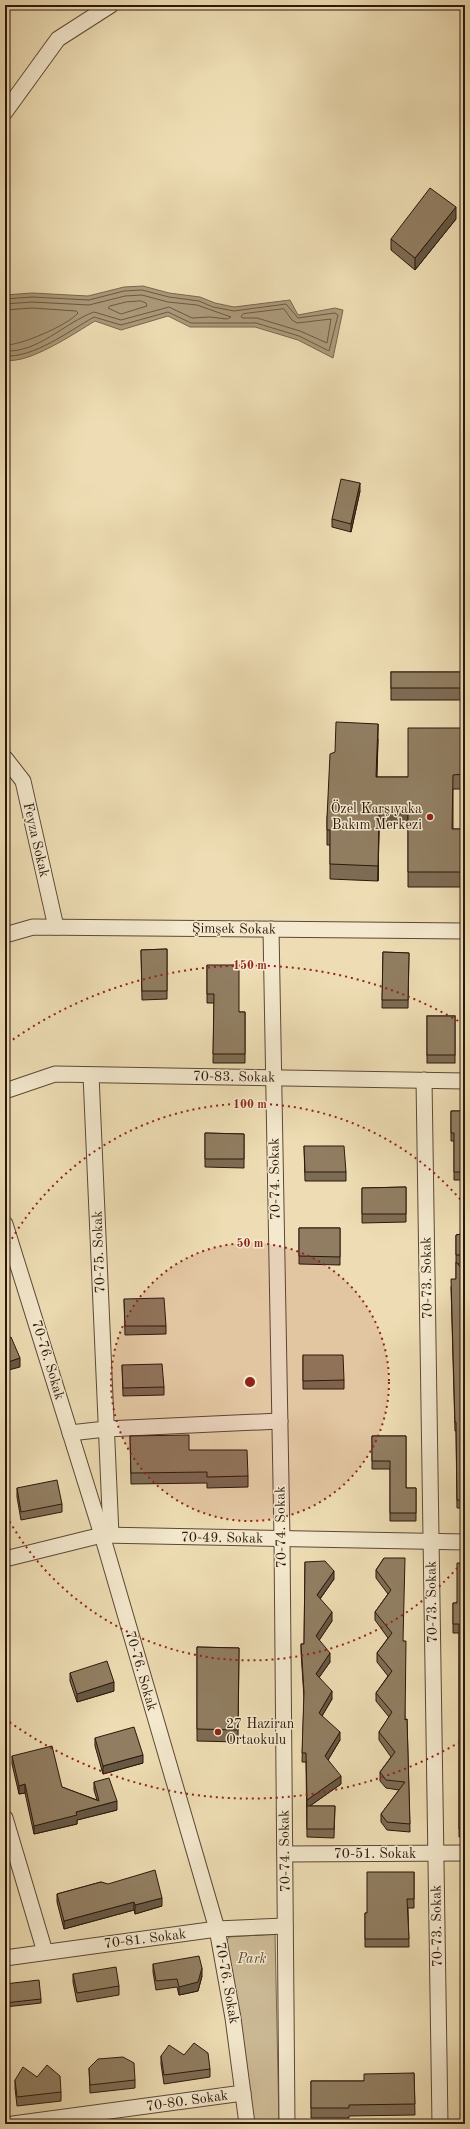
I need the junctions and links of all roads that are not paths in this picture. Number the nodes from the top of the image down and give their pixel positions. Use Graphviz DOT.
graph roads {
  1 [pos="111,5"];
  2 [pos="5,112"];
  3 [pos="5,758"];
  4 [pos="56,927"];
  5 [pos="271,929"];
  6 [pos="465,931"];
  7 [pos="5,935"];
  8 [pos="91,1075"];
  9 [pos="274,1078"];
  10 [pos="424,1080"];
  11 [pos="465,1081"];
  12 [pos="5,1091"];
  13 [pos="5,1224"];
  14 [pos="280,1421"];
  15 [pos="106,1429"];
  16 [pos="70,1433"];
  17 [pos="106,1535"];
  18 [pos="282,1539"];
  19 [pos="431,1542"];
  20 [pos="465,1542"];
  21 [pos="5,1559"];
  22 [pos="5,1818"];
  23 [pos="436,1853"];
  24 [pos="465,1853"];
  25 [pos="285,1854"];
  26 [pos="285,1926"];
  27 [pos="217,1929"];
  28 [pos="45,1952"];
  29 [pos="5,1958"];
  30 [pos="243,2093"];
  31 [pos="13,2124"];
  32 [pos="247,2124"];
  33 [pos="287,2124"];
  34 [pos="440,2124"];
  1 -- 2 [label="street"];
  3 -- 4 [label="street, Feyza Sokak"];
  4 -- 5 [label="street, Şimşek Sokak"];
  4 -- 7 [label="street, Şimşek Sokak"];
  5 -- 6 [label="street, Şimşek Sokak"];
  5 -- 9 [label="street, 70-74. Sokak"];
  8 -- 9 [label="street, 70-83. Sokak"];
  8 -- 12 [label="street, 70-83. Sokak"];
  8 -- 15 [label="street, 70-75. Sokak"];
  9 -- 10 [label="street, 70-83. Sokak"];
  9 -- 14 [label="street, 70-74. Sokak"];
  10 -- 11 [label="street, 70-83. Sokak"];
  10 -- 19 [label="street, 70-73. Sokak"];
  13 -- 16 [label="street, 70-76. Sokak"];
  14 -- 15 [label="street"];
  14 -- 18 [label="street, 70-74. Sokak"];
  15 -- 16 [label="street"];
  15 -- 17 [label="street, 70-75. Sokak"];
  16 -- 17 [label="street, 70-76. Sokak"];
  17 -- 18 [label="street, 70-49. Sokak"];
  17 -- 21 [label="street, 70-49. Sokak"];
  17 -- 27 [label="street, 70-76. Sokak"];
  18 -- 19 [label="street, 70-49. Sokak"];
  18 -- 25 [label="street, 70-74. Sokak"];
  19 -- 20 [label="street, 70-49. Sokak"];
  19 -- 23 [label="street, 70-73. Sokak"];
  22 -- 28 [label="street"];
  23 -- 24 [label="street, 70-51. Sokak"];
  23 -- 25 [label="street, 70-51. Sokak"];
  23 -- 34 [label="street, 70-73. Sokak"];
  25 -- 26 [label="street, 70-74. Sokak"];
  26 -- 27 [label="street, 70-81. Sokak"];
  26 -- 33 [label="street, 70-74. Sokak"];
  27 -- 28 [label="street, 70-81. Sokak"];
  27 -- 30 [label="street, 70-76. Sokak"];
  28 -- 29 [label="street, 70-81. Sokak"];
  30 -- 31 [label="street, 70-80. Sokak"];
  30 -- 32 [label="street, 70-76. Sokak"];
}
